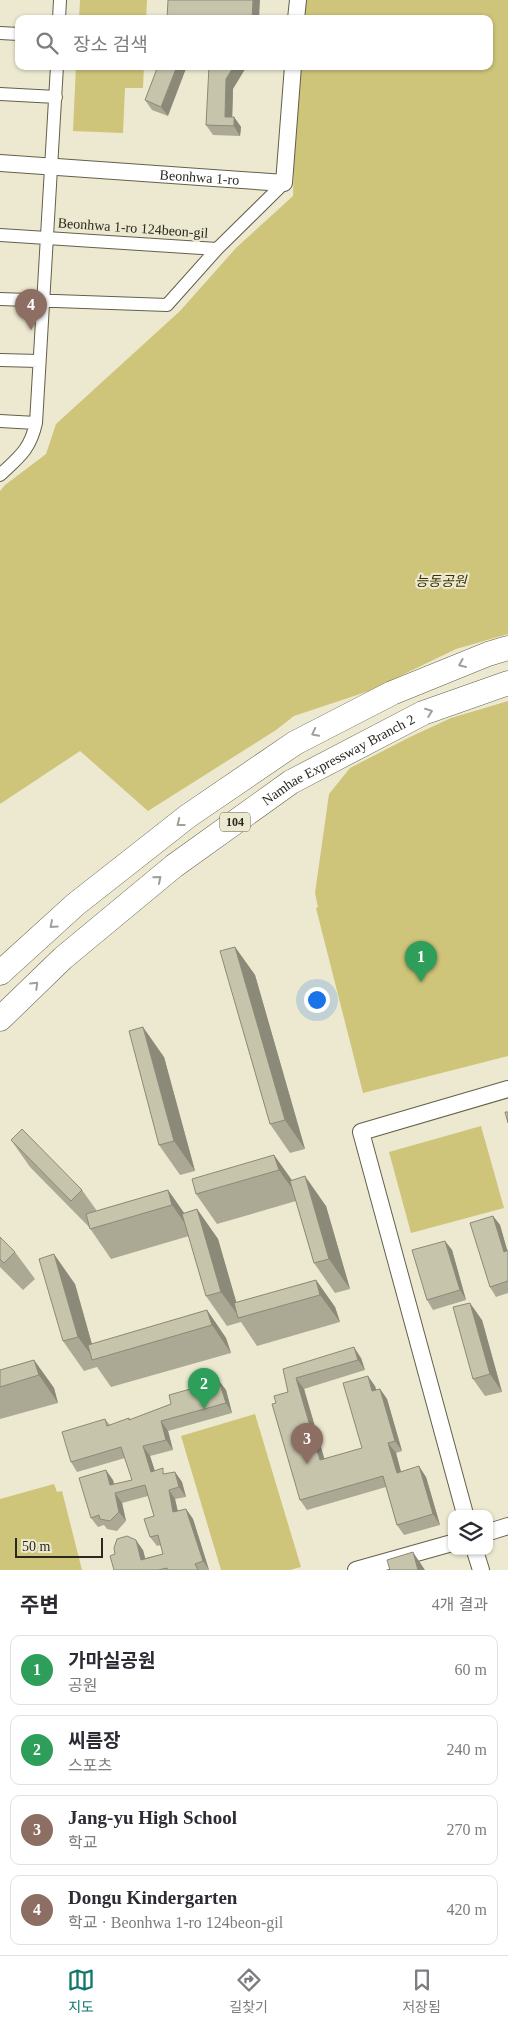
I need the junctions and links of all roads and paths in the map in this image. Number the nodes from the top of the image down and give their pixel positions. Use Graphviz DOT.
graph roads {
  1 [pos="60,0"];
  2 [pos="298,0"];
  3 [pos="59,15"];
  4 [pos="296,15"];
  5 [pos="0,33"];
  6 [pos="15,34"];
  7 [pos="57,70"];
  8 [pos="293,70"];
  9 [pos="0,94"];
  10 [pos="56,97"];
  11 [pos="0,163"];
  12 [pos="51,166"];
  13 [pos="284,183"];
  14 [pos="0,235"];
  15 [pos="47,237"];
  16 [pos="217,249"];
  17 [pos="0,299"];
  18 [pos="43,302"];
  19 [pos="0,360"];
  20 [pos="40,361"];
  21 [pos="0,421"];
  22 [pos="36,423"];
  23 [pos="0,475"];
  24 [pos="508,648"];
  25 [pos="508,683"];
  26 [pos="0,973"];
  27 [pos="0,1019"];
  28 [pos="508,1089"];
  29 [pos="464,1510"];
  30 [pos="508,1526"];
  31 [pos="493,1531"];
  32 [pos="448,1543"];
  33 [pos="476,1555"];
  34 [pos="356,1570"];
  35 [pos="482,1570"];
  1 -- 3 [label="street"];
  2 -- 4 [label="street"];
  5 -- 6 [label="street"];
  7 -- 10 [label="street, Beonhwa 1-ro 124beon-gil"];
  8 -- 13 [label="street"];
  9 -- 10 [label="street"];
  10 -- 12 [label="street, Beonhwa 1-ro 124beon-gil"];
  11 -- 12 [label="street, Beonhwa 1-ro"];
  12 -- 13 [label="street, Beonhwa 1-ro"];
  12 -- 15 [label="street, Beonhwa 1-ro 124beon-gil"];
  13 -- 16 [label="street"];
  14 -- 15 [label="street"];
  15 -- 16 [label="street, Beonhwa 1-ro 124beon-gil"];
  15 -- 18 [label="street, Beonhwa 1-ro 124beon-gil"];
  16 -- 18 [label="street"];
  17 -- 18 [label="street"];
  18 -- 20 [label="street, Beonhwa 1-ro 124beon-gil"];
  19 -- 20 [label="street"];
  20 -- 22 [label="street, Beonhwa 1-ro 124beon-gil"];
  21 -- 22 [label="street"];
  22 -- 23 [label="street, Beonhwa 1-ro 124beon-gil"];
  24 -- 26 [label="highway, 104, one-way"];
  27 -- 25 [label="highway, Namhae Expressway Branch 2 / 104, one-way"];
  28 -- 29 [label="street"];
  30 -- 31 [label="street"];
  32 -- 34 [label="street"];
  33 -- 35 [label="street"];
}
